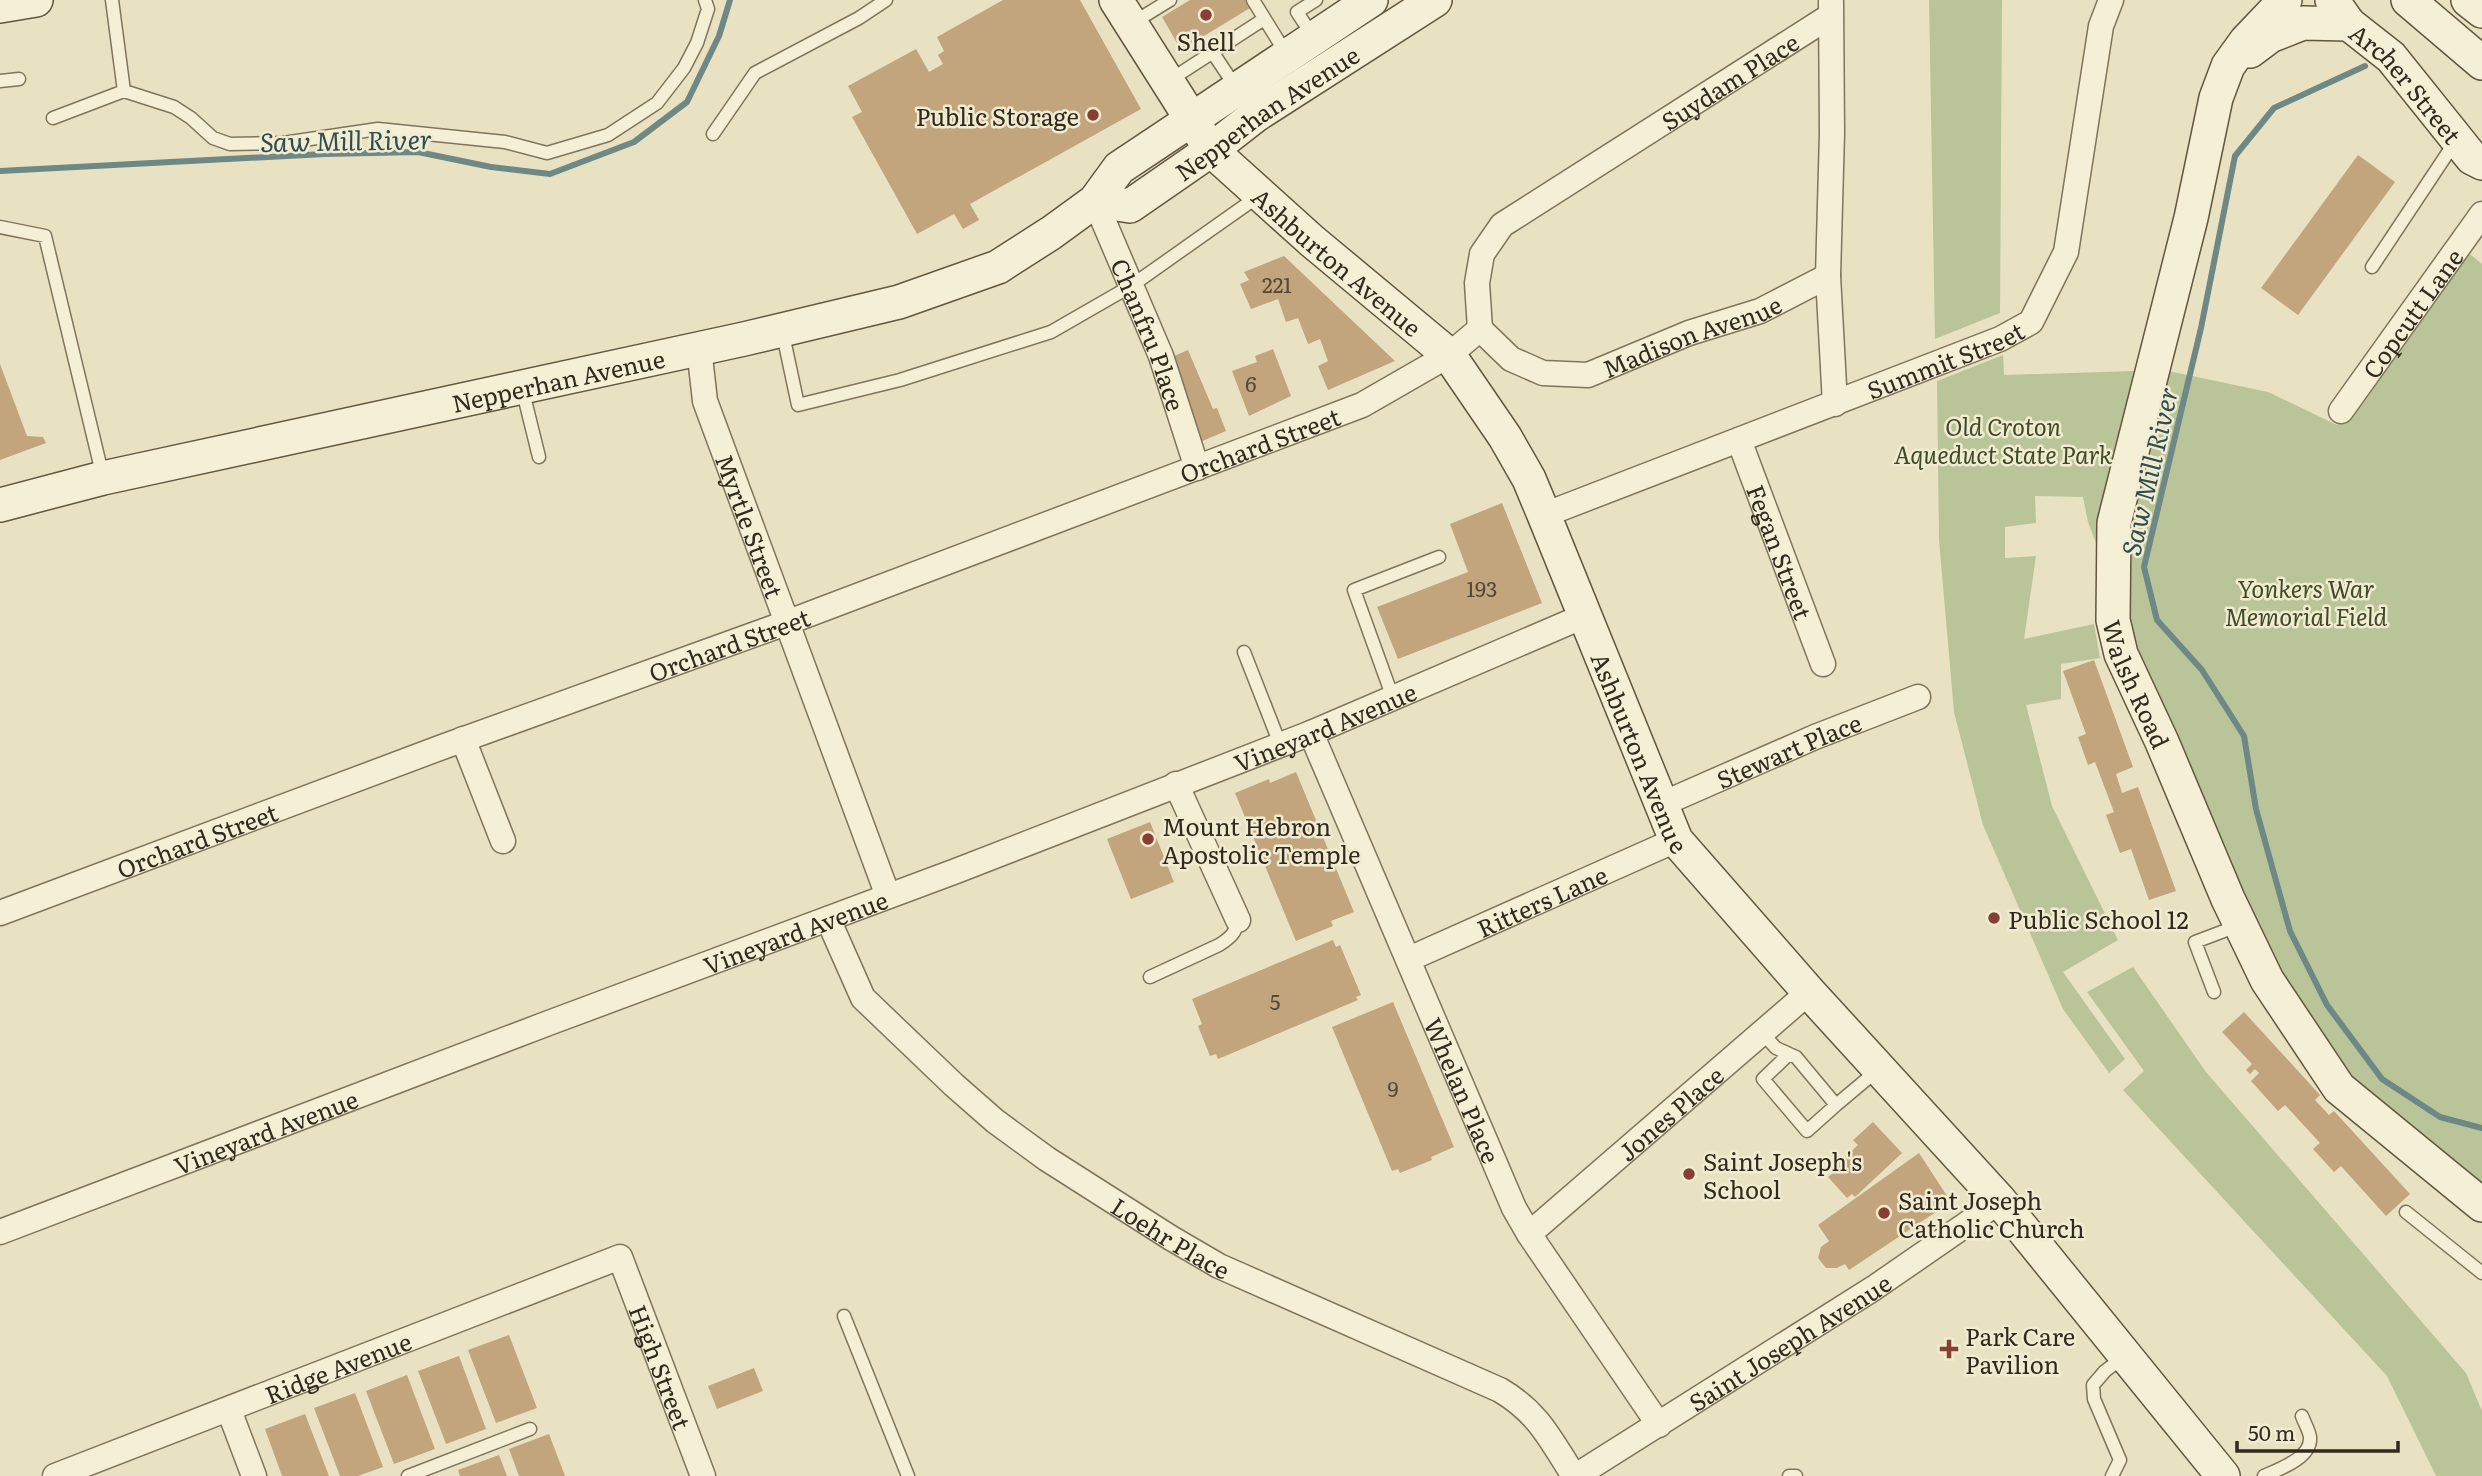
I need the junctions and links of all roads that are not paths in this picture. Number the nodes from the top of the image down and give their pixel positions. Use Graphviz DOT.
graph roads {
  1 [pos="36,0"];
  2 [pos="112,0"];
  3 [pos="705,0"];
  4 [pos="886,0"];
  5 [pos="1170,0"];
  6 [pos="1253,0"];
  7 [pos="1315,0"];
  8 [pos="1371,0"];
  9 [pos="1435,0"];
  10 [pos="2111,0"];
  11 [pos="2285,0"];
  12 [pos="2408,0"];
  13 [pos="2468,0"];
  14 [pos="0,6"];
  15 [pos="1831,8"];
  16 [pos="2482,11"];
  17 [pos="1123,12"];
  18 [pos="2341,12"];
  19 [pos="1264,19"];
  20 [pos="1301,47"];
  21 [pos="1213,52"];
  22 [pos="2482,63"];
  23 [pos="2228,66"];
  24 [pos="19,79"];
  25 [pos="0,81"];
  26 [pos="1167,82"];
  27 [pos="1237,89"];
  28 [pos="124,91"];
  29 [pos="53,118"];
  30 [pos="1192,121"];
  31 [pos="713,134"];
  32 [pos="1211,150"];
  33 [pos="2473,160"];
  34 [pos="1261,195"];
  35 [pos="1095,201"];
  36 [pos="2482,214"];
  37 [pos="0,227"];
  38 [pos="2372,267"];
  39 [pos="1828,276"];
  40 [pos="1131,286"];
  41 [pos="1480,329"];
  42 [pos="782,330"];
  43 [pos="699,348"];
  44 [pos="1449,355"];
  45 [pos="522,388"];
  46 [pos="1835,404"];
  47 [pos="2341,411"];
  48 [pos="1739,440"];
  49 [pos="540,457"];
  50 [pos="1197,468"];
  51 [pos="103,478"];
  52 [pos="0,505"];
  53 [pos="1544,515"];
  54 [pos="1438,557"];
  55 [pos="1584,616"];
  56 [pos="786,623"];
  57 [pos="1244,652"];
  58 [pos="1823,664"];
  59 [pos="1393,698"];
  60 [pos="1918,698"];
  61 [pos="1311,733"];
  62 [pos="463,739"];
  63 [pos="1280,744"];
  64 [pos="1176,784"];
  65 [pos="1660,805"];
  66 [pos="1676,840"];
  67 [pos="503,841"];
  68 [pos="888,896"];
  69 [pos="0,913"];
  70 [pos="828,919"];
  71 [pos="1238,920"];
  72 [pos="2240,925"];
  73 [pos="1409,959"];
  74 [pos="1150,977"];
  75 [pos="1810,992"];
  76 [pos="2214,992"];
  77 [pos="1762,1033"];
  78 [pos="1789,1054"];
  79 [pos="1880,1068"];
  80 [pos="1836,1105"];
  81 [pos="2000,1201"];
  82 [pos="2482,1205"];
  83 [pos="2406,1212"];
  84 [pos="0,1232"];
  85 [pos="1529,1234"];
  86 [pos="621,1257"];
  87 [pos="2482,1273"];
  88 [pos="844,1316"];
  89 [pos="2125,1356"];
  90 [pos="229,1410"];
  91 [pos="2302,1416"];
  92 [pos="1659,1425"];
  93 [pos="530,1429"];
  94 [pos="1583,1474"];
  95 [pos="55,1476"];
  96 [pos="254,1476"];
  97 [pos="408,1476"];
  98 [pos="703,1476"];
  99 [pos="908,1476"];
  100 [pos="1789,1476"];
  101 [pos="1796,1476"];
  102 [pos="2112,1476"];
  103 [pos="2223,1476"];
  104 [pos="2264,1476"];
  1 -- 14 [label="main road"];
  2 -- 28 [label="lane"];
  3 -- 28 [label="lane"];
  4 -- 31 [label="lane"];
  5 -- 17 [label="lane"];
  6 -- 19 [label="lane"];
  7 -- 20 [label="lane"];
  8 -- 20 [label="main road, Nepperhan Avenue"];
  9 -- 32 [label="main road, Nepperhan Avenue"];
  10 -- 46 [label="street, Summit Street"];
  11 -- 23 [label="main road, Walsh Road"];
  12 -- 22 [label="main road"];
  13 -- 16 [label="main road"];
  15 -- 39 [label="street, Suydam Place"];
  15 -- 41 [label="street, Suydam Place"];
  17 -- 26 [label="main road, Ashburton Avenue"];
  18 -- 23 [label="main road"];
  18 -- 33 [label="main road, Archer Street"];
  19 -- 20 [label="lane"];
  19 -- 21 [label="lane"];
  20 -- 27 [label="main road, Nepperhan Avenue"];
  21 -- 26 [label="lane"];
  21 -- 27 [label="lane"];
  23 -- 72 [label="main road, Walsh Road"];
  24 -- 25 [label="lane"];
  26 -- 30 [label="main road, Ashburton Avenue"];
  27 -- 30 [label="main road, Nepperhan Avenue"];
  28 -- 29 [label="lane"];
  30 -- 32 [label="main road, Ashburton Avenue"];
  30 -- 35 [label="main road, Nepperhan Avenue"];
  32 -- 34 [label="main road, Ashburton Avenue"];
  32 -- 35 [label="main road, Nepperhan Avenue"];
  33 -- 38 [label="lane"];
  34 -- 40 [label="lane"];
  34 -- 44 [label="main road, Ashburton Avenue"];
  35 -- 40 [label="street, Chanfru Place"];
  35 -- 42 [label="main road, Nepperhan Avenue"];
  36 -- 47 [label="street, Copcutt Lane"];
  37 -- 51 [label="lane"];
  39 -- 41 [label="street, Madison Avenue"];
  39 -- 46 [label="street, Suydam Place"];
  40 -- 42 [label="lane"];
  40 -- 50 [label="street, Chanfru Place"];
  41 -- 44 [label="street"];
  42 -- 43 [label="main road, Nepperhan Avenue"];
  43 -- 45 [label="main road, Nepperhan Avenue"];
  43 -- 56 [label="street, Myrtle Street"];
  44 -- 50 [label="street, Orchard Street"];
  44 -- 53 [label="main road, Ashburton Avenue"];
  45 -- 49 [label="lane"];
  45 -- 51 [label="main road, Nepperhan Avenue"];
  46 -- 48 [label="street, Summit Street"];
  48 -- 53 [label="street, Summit Street"];
  48 -- 58 [label="street, Fegan Street"];
  50 -- 56 [label="street, Orchard Street"];
  51 -- 52 [label="main road, Nepperhan Avenue"];
  53 -- 55 [label="main road, Ashburton Avenue"];
  54 -- 59 [label="lane"];
  55 -- 59 [label="street, Vineyard Avenue"];
  55 -- 65 [label="main road, Ashburton Avenue"];
  56 -- 62 [label="street, Orchard Street"];
  56 -- 68 [label="street, Myrtle Street"];
  57 -- 63 [label="lane"];
  59 -- 61 [label="street, Vineyard Avenue"];
  60 -- 65 [label="street, Stewart Place"];
  61 -- 63 [label="street, Vineyard Avenue"];
  61 -- 73 [label="street, Whelan Place"];
  62 -- 67 [label="street"];
  62 -- 69 [label="street, Orchard Street"];
  63 -- 64 [label="street, Vineyard Avenue"];
  64 -- 68 [label="street, Vineyard Avenue"];
  64 -- 71 [label="street"];
  65 -- 66 [label="main road, Ashburton Avenue"];
  66 -- 73 [label="street, Ritters Lane"];
  66 -- 75 [label="main road, Ashburton Avenue"];
  68 -- 70 [label="street, Vineyard Avenue"];
  70 -- 84 [label="street, Vineyard Avenue"];
  70 -- 94 [label="street, Loehr Place"];
  71 -- 74 [label="lane"];
  72 -- 76 [label="lane"];
  72 -- 82 [label="main road, Walsh Road"];
  73 -- 85 [label="street, Whelan Place"];
  75 -- 77 [label="street, Jones Place"];
  75 -- 79 [label="main road, Ashburton Avenue"];
  77 -- 78 [label="lane"];
  77 -- 85 [label="street, Jones Place"];
  78 -- 80 [label="lane"];
  78 -- 80 [label="lane"];
  79 -- 80 [label="lane"];
  79 -- 81 [label="main road, Ashburton Avenue"];
  81 -- 89 [label="main road, Ashburton Avenue"];
  81 -- 92 [label="street, Saint Joseph Avenue"];
  83 -- 87 [label="lane"];
  85 -- 92 [label="street, Whelan Place"];
  86 -- 90 [label="street, Ridge Avenue"];
  86 -- 98 [label="street, High Street"];
  88 -- 99 [label="lane"];
  89 -- 102 [label="lane"];
  89 -- 103 [label="main road, Ashburton Avenue"];
  90 -- 95 [label="street, Ridge Avenue"];
  90 -- 96 [label="street"];
  91 -- 104 [label="lane"];
  92 -- 94 [label="street, Saint Joseph Avenue"];
  93 -- 97 [label="lane"];
  100 -- 101 [label="lane"];
}
